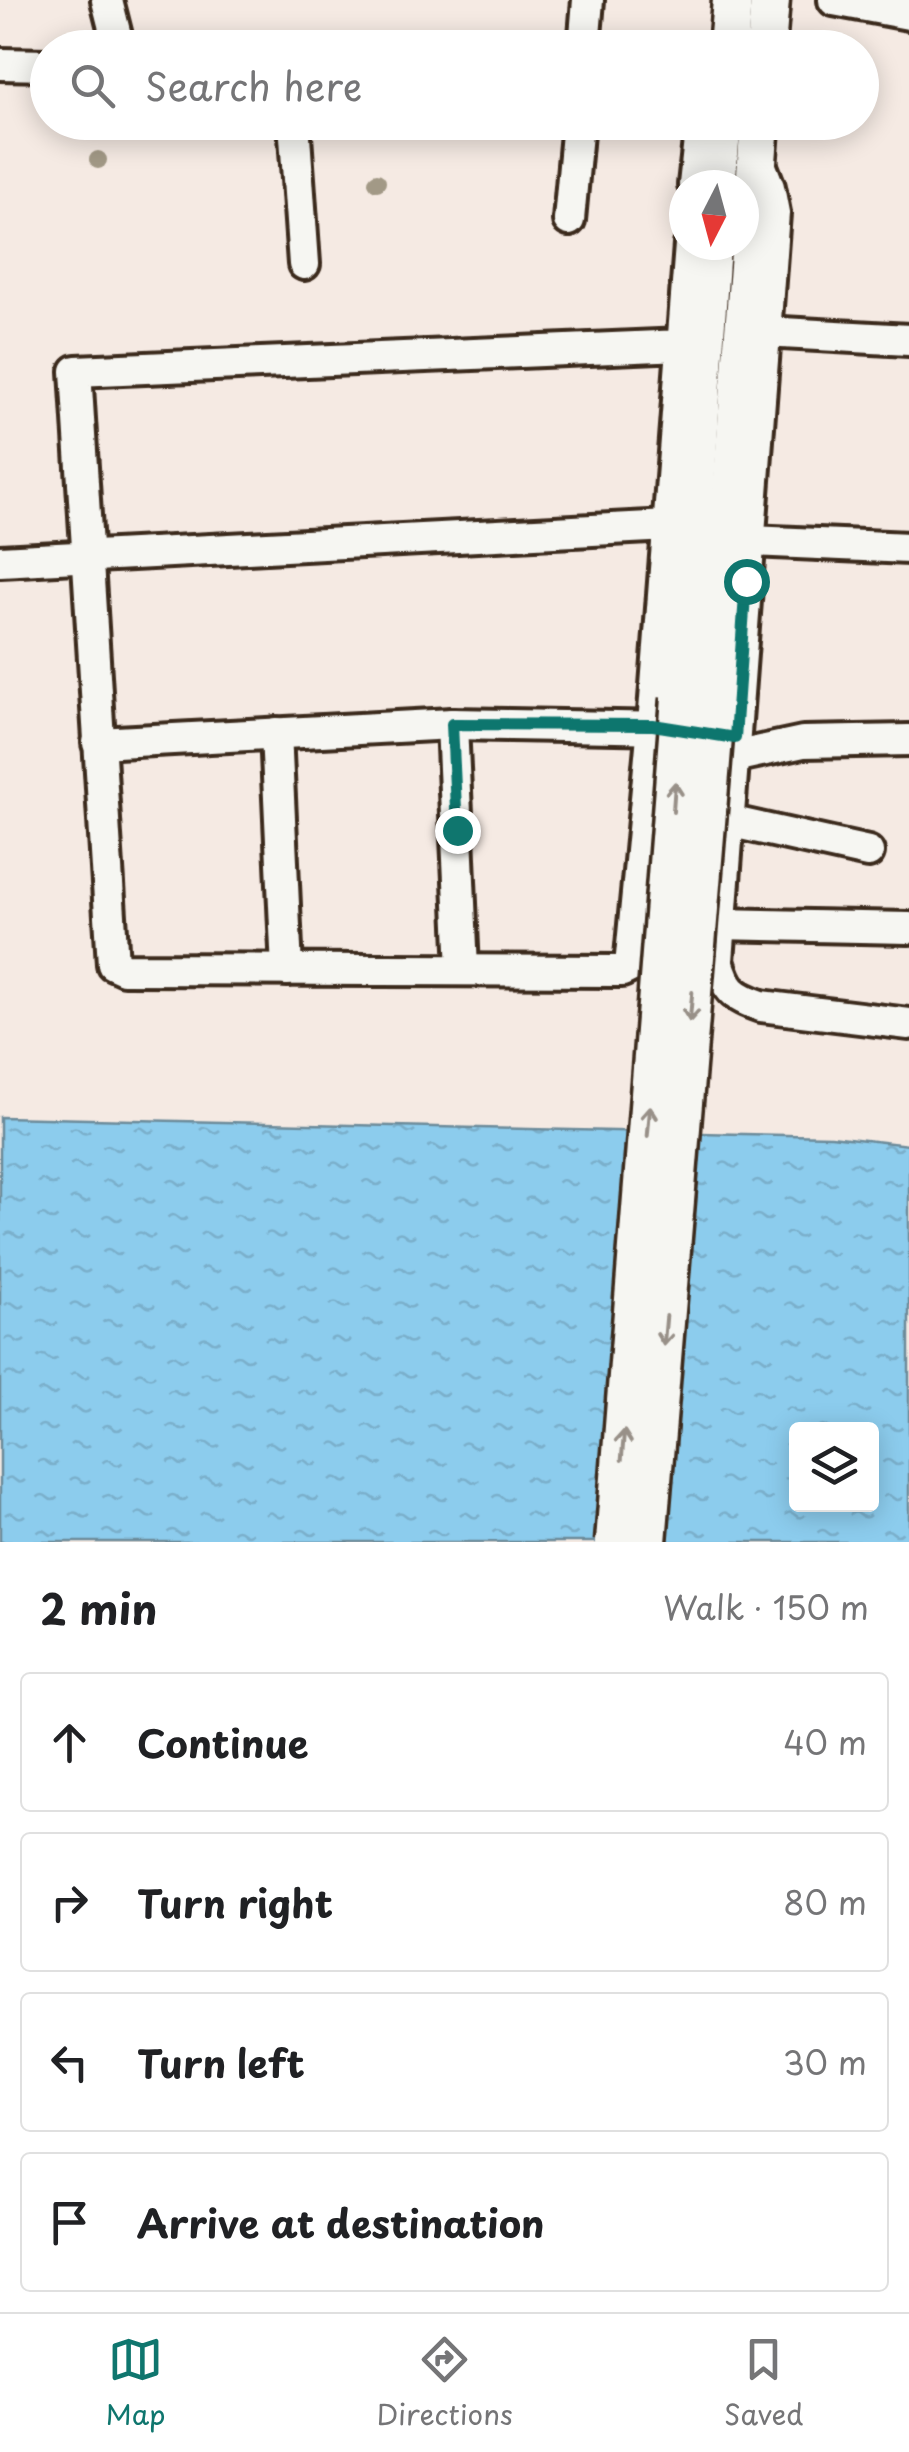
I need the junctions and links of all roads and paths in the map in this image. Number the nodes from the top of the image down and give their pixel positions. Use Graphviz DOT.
graph roads {
  1 [pos="107,0"];
  2 [pos="588,0"];
  3 [pos="732,0"];
  4 [pos="770,0"];
  5 [pos="834,0"];
  6 [pos="909,14"];
  7 [pos="114,30"];
  8 [pos="586,30"];
  9 [pos="730,30"];
  10 [pos="768,30"];
  11 [pos="0,64"];
  12 [pos="30,65"];
  13 [pos="295,140"];
  14 [pos="576,140"];
  15 [pos="698,140"];
  16 [pos="720,140"];
  17 [pos="759,140"];
  18 [pos="759,140"];
  19 [pos="695,170"];
  20 [pos="717,170"];
  21 [pos="569,220"];
  22 [pos="689,260"];
  23 [pos="711,260"];
  24 [pos="304,264"];
  25 [pos="764,332"];
  26 [pos="909,340"];
  27 [pos="682,345"];
  28 [pos="669,526"];
  29 [pos="749,541"];
  30 [pos="909,548"];
  31 [pos="86,556"];
  32 [pos="0,561"];
  33 [pos="698,699"];
  34 [pos="452,724"];
  35 [pos="653,725"];
  36 [pos="276,733"];
  37 [pos="909,740"];
  38 [pos="98,743"];
  39 [pos="734,748"];
  40 [pos="728,821"];
  41 [pos="868,852"];
  42 [pos="719,924"];
  43 [pos="909,928"];
  44 [pos="287,970"];
  45 [pos="463,970"];
  46 [pos="909,1024"];
  47 [pos="615,1542"];
  48 [pos="648,1542"];
  1 -- 7 [label="street"];
  2 -- 8 [label="street"];
  3 -- 9 [label="main road"];
  4 -- 10 [label="main road"];
  5 -- 6 [label="street"];
  11 -- 12 [label="street"];
  13 -- 24 [label="street"];
  14 -- 21 [label="street"];
  15 -- 19 [label="street"];
  16 -- 20 [label="main road"];
  17 -- 25 [label="street"];
  18 -- 33 [label="main road"];
  22 -- 27 [label="street"];
  23 -- 33 [label="main road"];
  25 -- 26 [label="street"];
  25 -- 29 [label="street"];
  27 -- 28 [label="street"];
  27 -- 31 [label="street"];
  28 -- 31 [label="street"];
  28 -- 35 [label="street"];
  29 -- 30 [label="street"];
  29 -- 39 [label="street"];
  31 -- 32 [label="street"];
  31 -- 38 [label="street"];
  47 -- 33 [label="main road, one-way, bridge"];
  33 -- 48 [label="main road, one-way, bridge"];
  34 -- 35 [label="street"];
  34 -- 36 [label="street"];
  34 -- 45 [label="street"];
  35 -- 39 [label="street"];
  35 -- 45 [label="street"];
  36 -- 38 [label="street"];
  36 -- 44 [label="street"];
  37 -- 39 [label="street"];
  38 -- 44 [label="street"];
  39 -- 40 [label="street"];
  40 -- 41 [label="street"];
  40 -- 42 [label="street"];
  42 -- 43 [label="street"];
  42 -- 46 [label="street"];
  44 -- 45 [label="street"];
}
